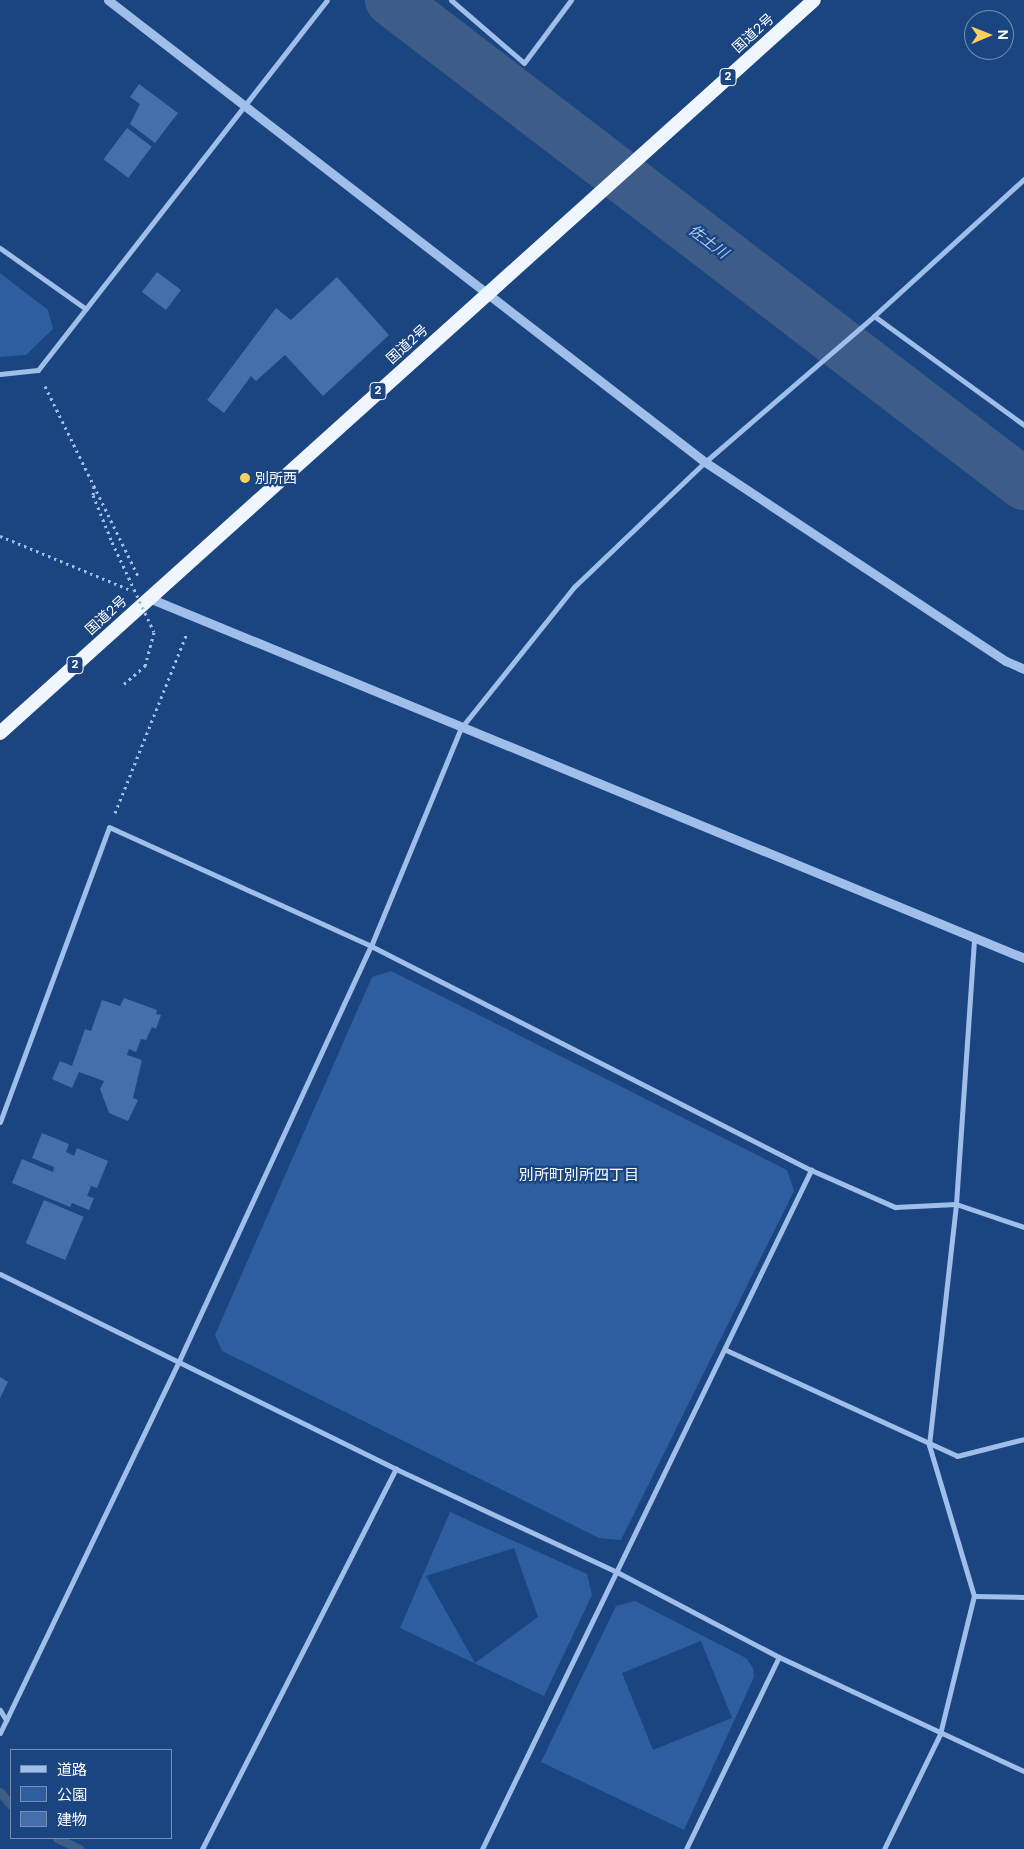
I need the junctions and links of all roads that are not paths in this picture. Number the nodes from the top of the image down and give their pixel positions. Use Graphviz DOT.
graph roads {
  1 [pos="108,0"];
  2 [pos="327,0"];
  3 [pos="451,0"];
  4 [pos="571,0"];
  5 [pos="814,0"];
  6 [pos="244,103"];
  7 [pos="1024,179"];
  8 [pos="0,248"];
  9 [pos="489,292"];
  10 [pos="86,309"];
  11 [pos="874,316"];
  12 [pos="0,374"];
  13 [pos="1024,425"];
  14 [pos="705,462"];
  15 [pos="149,598"];
  16 [pos="1024,669"];
  17 [pos="461,728"];
  18 [pos="0,733"];
  19 [pos="974,937"];
  20 [pos="370,946"];
  21 [pos="1024,958"];
  22 [pos="0,1122"];
  23 [pos="811,1170"];
  24 [pos="956,1204"];
  25 [pos="1024,1227"];
  26 [pos="0,1274"];
  27 [pos="726,1350"];
  28 [pos="178,1363"];
  29 [pos="1024,1439"];
  30 [pos="929,1445"];
  31 [pos="396,1469"];
  32 [pos="615,1571"];
  33 [pos="974,1596"];
  34 [pos="1024,1597"];
  35 [pos="779,1657"];
  36 [pos="0,1710"];
  37 [pos="6,1720"];
  38 [pos="0,1733"];
  39 [pos="940,1734"];
  40 [pos="1024,1771"];
  41 [pos="202,1849"];
  42 [pos="482,1849"];
  43 [pos="686,1849"];
  44 [pos="884,1849"];
  1 -- 6 [label="street"];
  2 -- 6 [label="street"];
  3 -- 4 [label="street"];
  5 -- 9 [label="highway, 国道2号 / 2"];
  6 -- 9 [label="street"];
  6 -- 10 [label="street"];
  7 -- 11 [label="street"];
  8 -- 10 [label="street"];
  9 -- 14 [label="street"];
  9 -- 15 [label="highway, 国道2号 / 2"];
  10 -- 12 [label="street"];
  11 -- 13 [label="street"];
  11 -- 14 [label="street"];
  14 -- 16 [label="street"];
  14 -- 17 [label="street"];
  15 -- 17 [label="street"];
  15 -- 18 [label="highway, 国道2号 / 2"];
  17 -- 19 [label="street"];
  17 -- 20 [label="street"];
  19 -- 21 [label="street"];
  19 -- 24 [label="street"];
  20 -- 22 [label="street"];
  20 -- 23 [label="street"];
  20 -- 28 [label="street"];
  23 -- 24 [label="street"];
  23 -- 27 [label="street"];
  24 -- 25 [label="street"];
  24 -- 30 [label="street"];
  26 -- 28 [label="street"];
  27 -- 30 [label="street"];
  27 -- 32 [label="street"];
  28 -- 31 [label="street"];
  28 -- 37 [label="street"];
  29 -- 30 [label="street"];
  30 -- 33 [label="street"];
  31 -- 32 [label="street"];
  31 -- 41 [label="street"];
  32 -- 35 [label="street"];
  32 -- 42 [label="street"];
  33 -- 34 [label="street"];
  33 -- 39 [label="street"];
  35 -- 39 [label="street"];
  35 -- 43 [label="street"];
  36 -- 37 [label="street"];
  37 -- 38 [label="street"];
  39 -- 40 [label="street"];
  39 -- 44 [label="street"];
}
